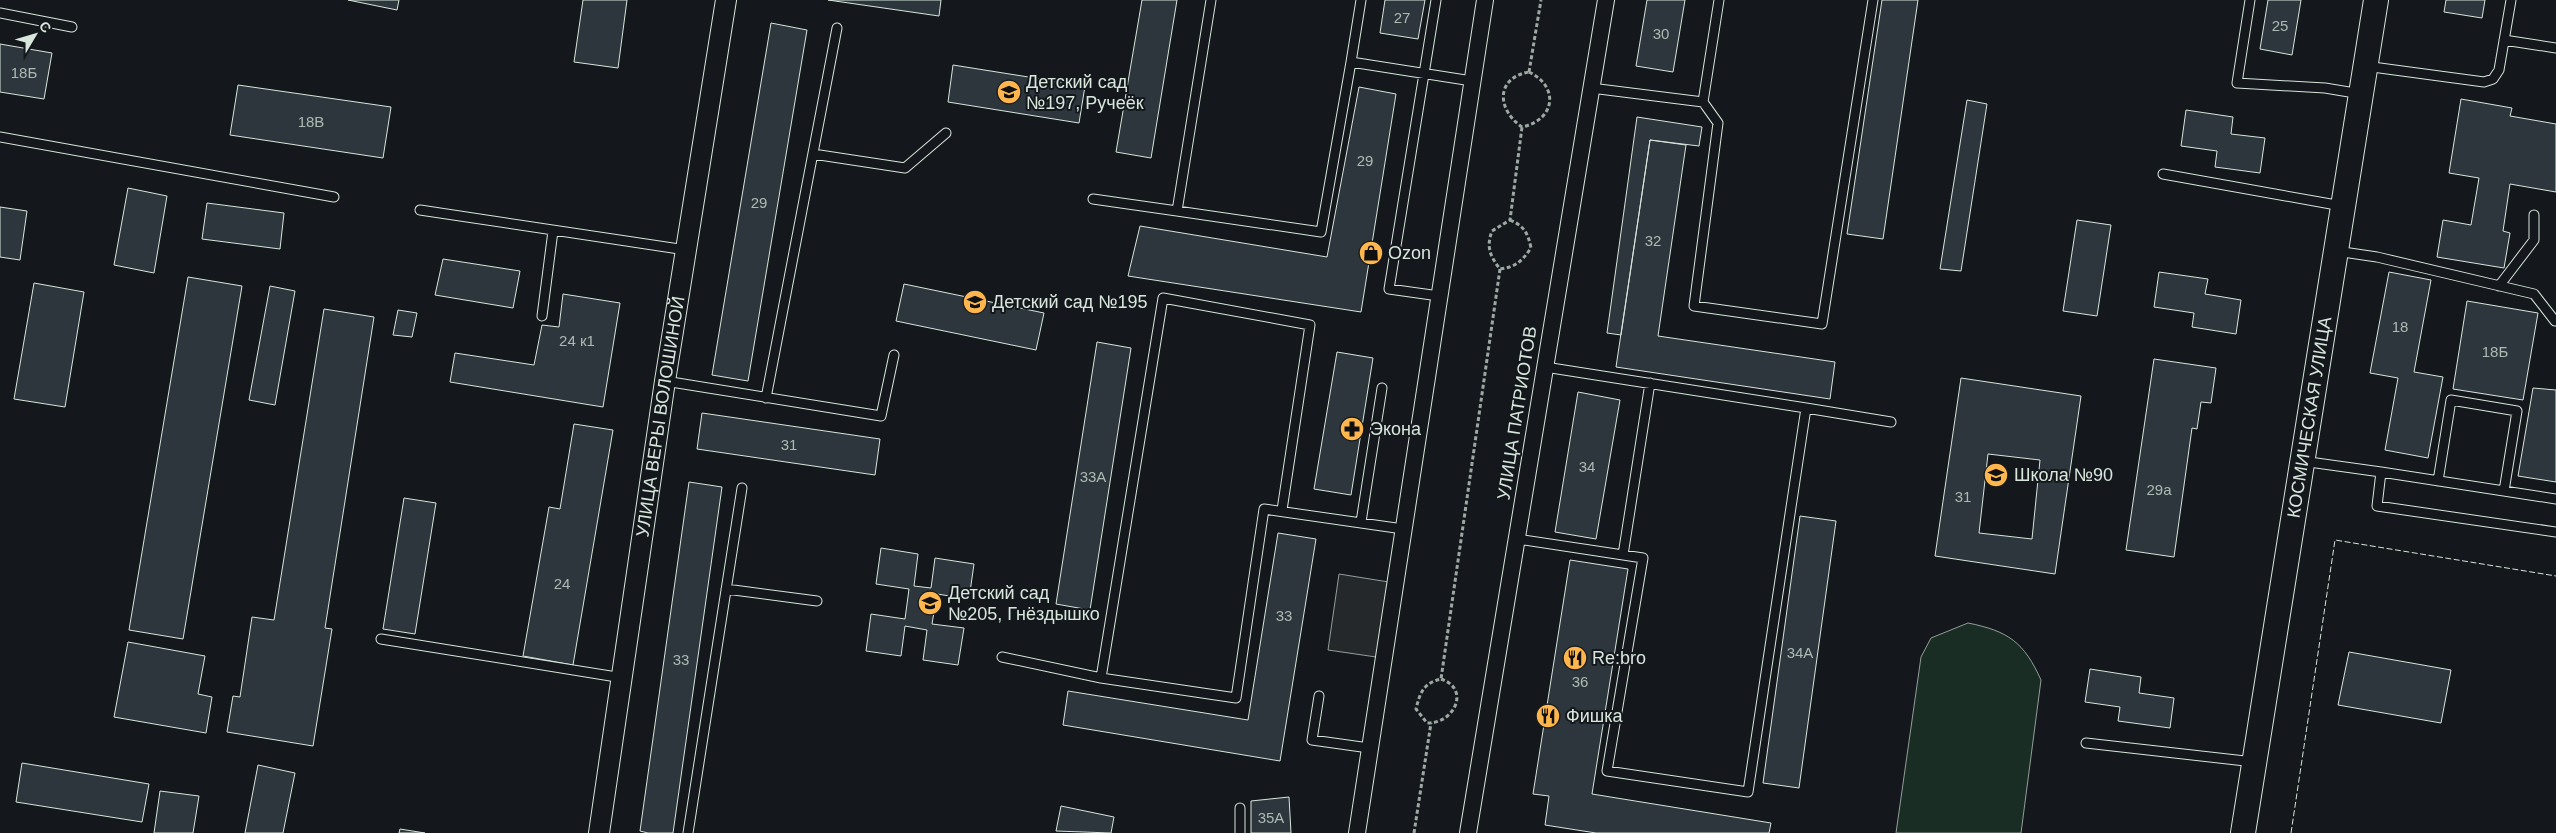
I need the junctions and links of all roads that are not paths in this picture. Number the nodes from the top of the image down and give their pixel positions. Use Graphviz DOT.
graph roads {
  1 [pos="726,0"];
  2 [pos="1211,0"];
  3 [pos="1361,0"];
  4 [pos="1436,0"];
  5 [pos="1485,0"];
  6 [pos="1606,0"];
  7 [pos="1718,0"];
  8 [pos="1873,0"];
  9 [pos="2250,0"];
  10 [pos="2376,0"];
  11 [pos="2511,0"];
  12 [pos="0,13"];
  13 [pos="72,27"];
  14 [pos="837,28"];
  15 [pos="2504,40"];
  16 [pos="2556,48"];
  17 [pos="1351,62"];
  18 [pos="2365,66"];
  19 [pos="1426,74"];
  20 [pos="1472,82"];
  21 [pos="1591,88"];
  22 [pos="2361,94"];
  23 [pos="1703,102"];
  24 [pos="946,133"];
  25 [pos="0,137"];
  26 [pos="813,154"];
  27 [pos="2163,174"];
  28 [pos="334,197"];
  29 [pos="1093,199"];
  30 [pos="2344,207"];
  31 [pos="420,210"];
  32 [pos="1177,211"];
  33 [pos="2534,216"];
  34 [pos="554,231"];
  35 [pos="686,250"];
  36 [pos="2336,251"];
  37 [pos="2499,286"];
  38 [pos="1439,296"];
  39 [pos="542,316"];
  40 [pos="2555,321"];
  41 [pos="894,355"];
  42 [pos="1545,366"];
  43 [pos="666,381"];
  44 [pos="1650,383"];
  45 [pos="1382,388"];
  46 [pos="766,398"];
  47 [pos="1806,408"];
  48 [pos="1891,422"];
  49 [pos="2302,461"];
  50 [pos="2381,472"];
  51 [pos="2438,481"];
  52 [pos="742,488"];
  53 [pos="2504,491"];
  54 [pos="2556,499"];
  55 [pos="1282,510"];
  56 [pos="1361,522"];
  57 [pos="1403,529"];
  58 [pos="2556,532"];
  59 [pos="1516,539"];
  60 [pos="1623,555"];
  61 [pos="726,589"];
  62 [pos="817,601"];
  63 [pos="381,639"];
  64 [pos="1002,657"];
  65 [pos="624,678"];
  66 [pos="1101,678"];
  67 [pos="1319,696"];
  68 [pos="2086,743"];
  69 [pos="1370,748"];
  70 [pos="2254,762"];
  71 [pos="1240,808"];
  72 [pos="599,833"];
  73 [pos="688,833"];
  74 [pos="1240,833"];
  75 [pos="1357,833"];
  76 [pos="1468,833"];
  77 [pos="2243,833"];
  1 -- 35 [label="street, УЛИЦА ВЕРЫ ВОЛОШИНОЙ"];
  2 -- 32 [label="lane"];
  3 -- 17 [label="lane"];
  4 -- 19 [label="lane"];
  5 -- 20 [label="street"];
  6 -- 21 [label="street, УЛИЦА ПАТРИОТОВ"];
  7 -- 23 [label="lane"];
  8 -- 23 [label="lane"];
  9 -- 22 [label="lane"];
  10 -- 18 [label="main road, КОСМИЧЕСКАЯ УЛИЦА"];
  11 -- 15 [label="lane"];
  12 -- 13 [label="lane"];
  14 -- 26 [label="lane"];
  15 -- 16 [label="lane"];
  15 -- 18 [label="lane"];
  17 -- 19 [label="lane"];
  17 -- 32 [label="lane"];
  18 -- 22 [label="main road, КОСМИЧЕСКАЯ УЛИЦА"];
  19 -- 20 [label="lane"];
  19 -- 38 [label="lane"];
  20 -- 38 [label="street"];
  21 -- 23 [label="lane"];
  21 -- 42 [label="street, УЛИЦА ПАТРИОТОВ"];
  22 -- 30 [label="main road, КОСМИЧЕСКАЯ УЛИЦА"];
  24 -- 26 [label="lane"];
  25 -- 28 [label="lane"];
  26 -- 46 [label="lane"];
  27 -- 30 [label="lane"];
  29 -- 32 [label="lane"];
  30 -- 36 [label="main road, КОСМИЧЕСКАЯ УЛИЦА"];
  31 -- 34 [label="lane"];
  33 -- 37 [label="lane"];
  34 -- 35 [label="lane"];
  34 -- 39 [label="lane"];
  35 -- 43 [label="street, УЛИЦА ВЕРЫ ВОЛОШИНОЙ"];
  36 -- 37 [label="lane"];
  36 -- 49 [label="main road, КОСМИЧЕСКАЯ УЛИЦА"];
  37 -- 40 [label="lane"];
  38 -- 57 [label="street"];
  41 -- 46 [label="lane"];
  42 -- 44 [label="lane"];
  42 -- 59 [label="street, УЛИЦА ПАТРИОТОВ"];
  43 -- 46 [label="lane"];
  43 -- 65 [label="street, УЛИЦА ВЕРЫ ВОЛОШИНОЙ"];
  44 -- 47 [label="lane"];
  44 -- 60 [label="lane"];
  45 -- 56 [label="lane"];
  47 -- 48 [label="lane"];
  47 -- 60 [label="lane"];
  49 -- 50 [label="lane"];
  49 -- 70 [label="main road, КОСМИЧЕСКАЯ УЛИЦА"];
  50 -- 51 [label="lane"];
  50 -- 58 [label="lane"];
  51 -- 53 [label="lane"];
  51 -- 53 [label="lane"];
  52 -- 61 [label="lane"];
  53 -- 54 [label="lane"];
  55 -- 56 [label="lane"];
  55 -- 66 [label="lane"];
  55 -- 66 [label="lane"];
  56 -- 57 [label="lane"];
  57 -- 69 [label="street"];
  59 -- 60 [label="lane"];
  59 -- 76 [label="street, УЛИЦА ПАТРИОТОВ"];
  61 -- 62 [label="lane"];
  61 -- 73 [label="lane"];
  63 -- 65 [label="lane"];
  64 -- 66 [label="lane"];
  65 -- 72 [label="street, УЛИЦА ВЕРЫ ВОЛОШИНОЙ"];
  67 -- 69 [label="lane"];
  68 -- 70 [label="lane"];
  69 -- 75 [label="street"];
  70 -- 77 [label="main road, КОСМИЧЕСКАЯ УЛИЦА"];
  71 -- 74 [label="lane"];
}
